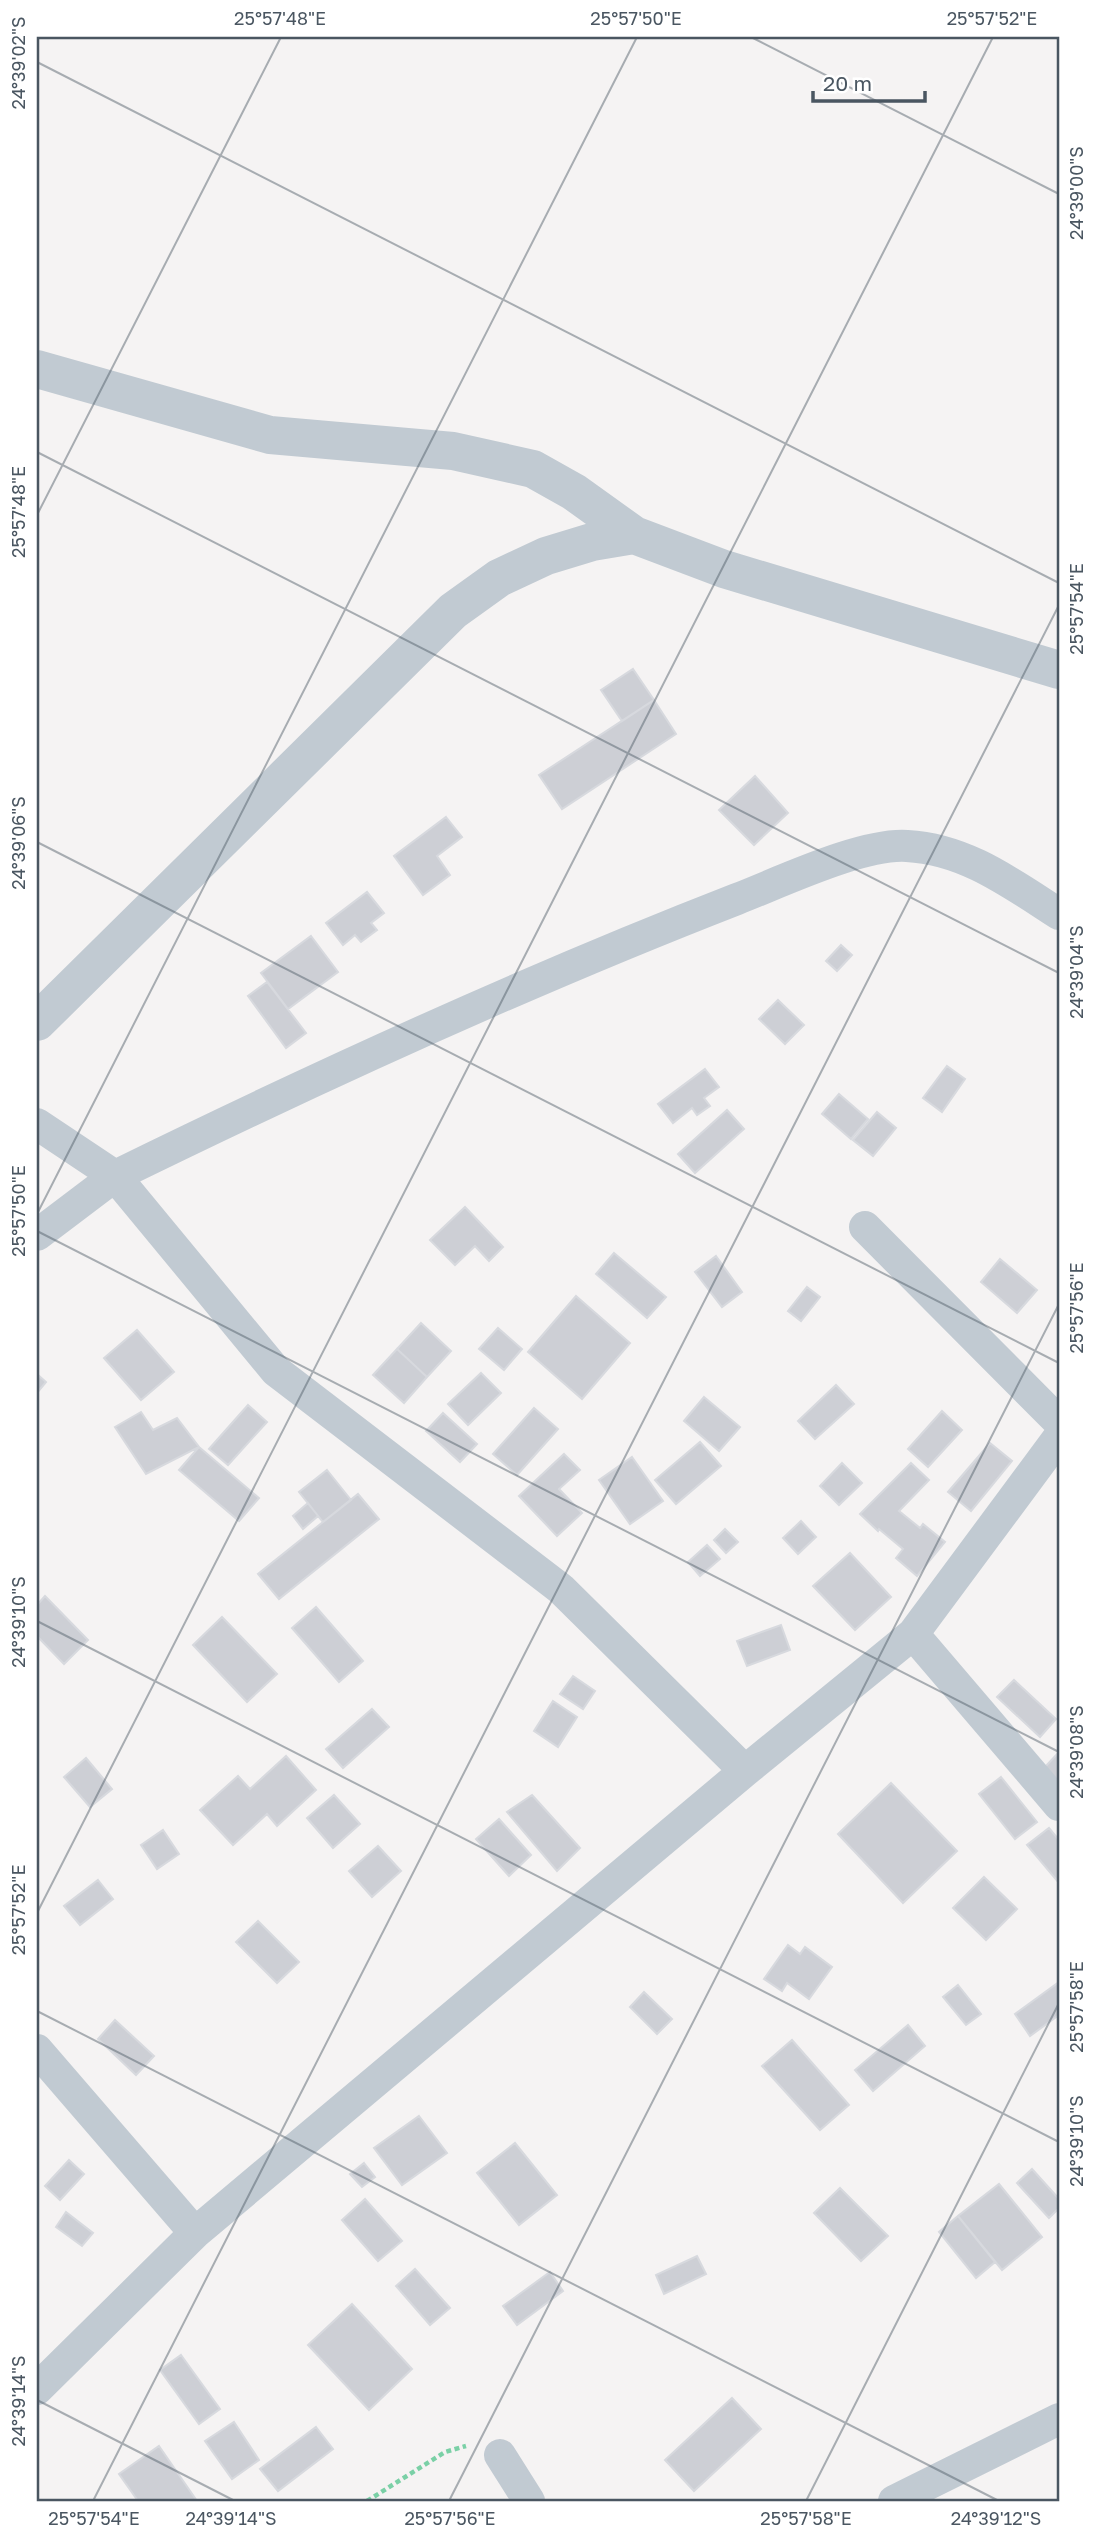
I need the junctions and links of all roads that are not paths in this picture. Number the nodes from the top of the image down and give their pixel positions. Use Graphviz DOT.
graph roads {
  1 [pos="37,369"];
  2 [pos="634,535"];
  3 [pos="1059,670"];
  4 [pos="1059,915"];
  5 [pos="37,1022"];
  6 [pos="37,1124"];
  7 [pos="115,1176"];
  8 [pos="865,1227"];
  9 [pos="37,1235"];
  10 [pos="1059,1422"];
  11 [pos="1059,1437"];
  12 [pos="913,1634"];
  13 [pos="745,1772"];
  14 [pos="1059,1805"];
  15 [pos="37,2050"];
  16 [pos="195,2233"];
  17 [pos="37,2389"];
  18 [pos="1059,2420"];
  19 [pos="500,2455"];
  20 [pos="529,2501"];
  21 [pos="894,2501"];
  1 -- 2 [label="street"];
  2 -- 3 [label="street"];
  2 -- 5 [label="street"];
  4 -- 7 [label="street"];
  6 -- 7 [label="street"];
  7 -- 9 [label="street"];
  7 -- 13 [label="street"];
  8 -- 10 [label="street"];
  11 -- 12 [label="street"];
  12 -- 13 [label="street"];
  12 -- 14 [label="street"];
  13 -- 16 [label="street"];
  15 -- 16 [label="street"];
  16 -- 17 [label="street"];
  18 -- 21 [label="street"];
  19 -- 20 [label="street"];
}
